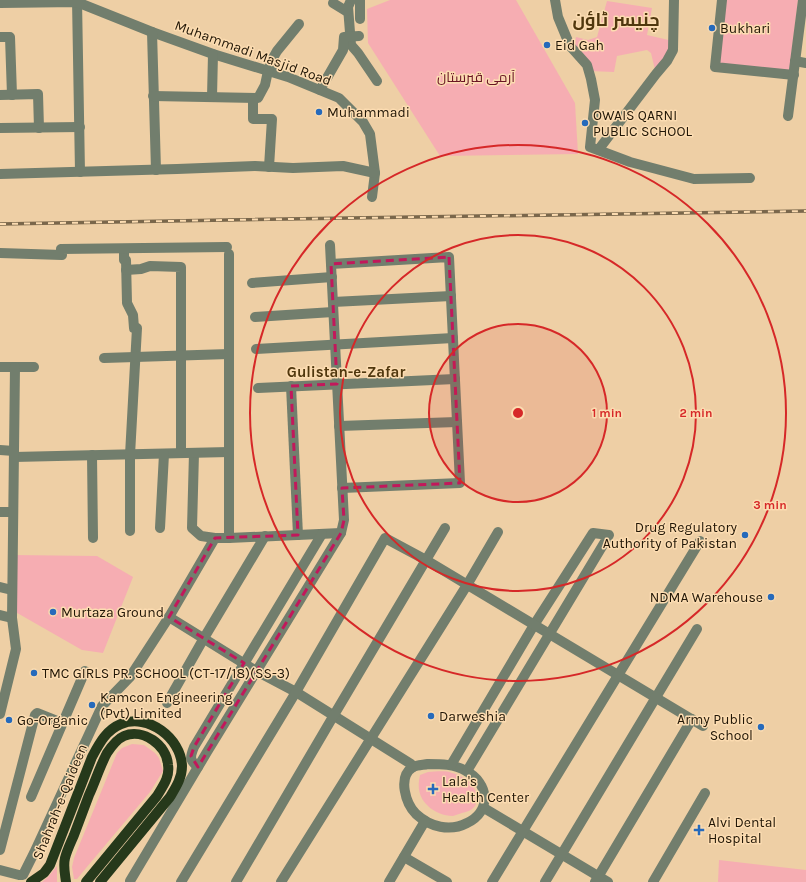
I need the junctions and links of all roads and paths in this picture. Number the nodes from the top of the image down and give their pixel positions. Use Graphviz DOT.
graph roads {
  1 [pos="360,0"];
  2 [pos="555,0"];
  3 [pos="674,0"];
  4 [pos="722,0"];
  5 [pos="803,0"];
  6 [pos="77,1"];
  7 [pos="0,2"];
  8 [pos="332,3"];
  9 [pos="349,4"];
  10 [pos="804,14"];
  11 [pos="360,19"];
  12 [pos="299,24"];
  13 [pos="152,32"];
  14 [pos="355,36"];
  15 [pos="0,37"];
  16 [pos="802,40"];
  17 [pos="212,54"];
  18 [pos="795,61"];
  19 [pos="806,62"];
  20 [pos="268,71"];
  21 [pos="794,75"];
  22 [pos="376,81"];
  23 [pos="320,90"];
  24 [pos="12,94"];
  25 [pos="0,95"];
  26 [pos="153,96"];
  27 [pos="212,97"];
  28 [pos="253,98"];
  29 [pos="788,116"];
  30 [pos="80,127"];
  31 [pos="0,128"];
  32 [pos="39,128"];
  33 [pos="599,149"];
  34 [pos="269,167"];
  35 [pos="156,170"];
  36 [pos="80,172"];
  37 [pos="375,173"];
  38 [pos="0,174"];
  39 [pos="750,178"];
  40 [pos="372,197"];
  41 [pos="330,245"];
  42 [pos="124,249"];
  43 [pos="0,253"];
  44 [pos="331,264"];
  45 [pos="126,270"];
  46 [pos="332,277"];
  47 [pos="252,283"];
  48 [pos="451,296"];
  49 [pos="333,307"];
  50 [pos="255,317"];
  51 [pos="453,338"];
  52 [pos="335,345"];
  53 [pos="256,349"];
  54 [pos="229,354"];
  55 [pos="180,356"];
  56 [pos="135,357"];
  57 [pos="104,358"];
  58 [pos="0,367"];
  59 [pos="15,367"];
  60 [pos="34,367"];
  61 [pos="455,379"];
  62 [pos="337,384"];
  63 [pos="291,386"];
  64 [pos="258,388"];
  65 [pos="457,422"];
  66 [pos="339,426"];
  67 [pos="0,450"];
  68 [pos="229,452"];
  69 [pos="181,453"];
  70 [pos="194,453"];
  71 [pos="14,454"];
  72 [pos="164,454"];
  73 [pos="92,455"];
  74 [pos="130,455"];
  75 [pos="342,488"];
  76 [pos="0,512"];
  77 [pos="13,512"];
  78 [pos="160,528"];
  79 [pos="444,528"];
  80 [pos="130,531"];
  81 [pos="498,532"];
  82 [pos="341,533"];
  83 [pos="322,534"];
  84 [pos="298,535"];
  85 [pos="265,536"];
  86 [pos="93,538"];
  87 [pos="215,538"];
  88 [pos="229,538"];
  89 [pos="700,541"];
  90 [pos="426,560"];
  91 [pos="467,585"];
  92 [pos="0,587"];
  93 [pos="12,590"];
  94 [pos="0,615"];
  95 [pos="169,617"];
  96 [pos="12,618"];
  97 [pos="534,625"];
  98 [pos="697,629"];
  99 [pos="549,634"];
  100 [pos="204,638"];
  101 [pos="244,663"];
  102 [pos="85,671"];
  103 [pos="256,671"];
  104 [pos="618,675"];
  105 [pos="296,692"];
  106 [pos="655,698"];
  107 [pos="167,703"];
  108 [pos="0,714"];
  109 [pos="334,715"];
  110 [pos="692,719"];
  111 [pos="62,723"];
  112 [pos="703,726"];
  113 [pos="371,739"];
  114 [pos="451,765"];
  115 [pos="198,767"];
  116 [pos="413,767"];
  117 [pos="467,771"];
  118 [pos="705,793"];
  119 [pos="31,797"];
  120 [pos="484,808"];
  121 [pos="425,821"];
  122 [pos="523,830"];
  123 [pos="0,850"];
  124 [pos="561,854"];
  125 [pos="404,857"];
  126 [pos="0,870"];
  127 [pos="597,879"];
  128 [pos="31,882"];
  129 [pos="66,882"];
  130 [pos="86,882"];
  131 [pos="100,882"];
  132 [pos="130,882"];
  133 [pos="181,882"];
  134 [pos="236,882"];
  135 [pos="281,882"];
  136 [pos="390,882"];
  137 [pos="447,882"];
  138 [pos="492,882"];
  139 [pos="545,882"];
  140 [pos="608,882"];
  141 [pos="653,882"];
  1 -- 11 [label="street"];
  2 -- 33 [label="street"];
  3 -- 33 [label="street"];
  4 -- 21 [label="street"];
  5 -- 10 [label="street"];
  6 -- 7 [label="street"];
  6 -- 13 [label="street, Muhammadi Masjid Road"];
  6 -- 30 [label="street"];
  8 -- 9 [label="street"];
  9 -- 14 [label="street"];
  10 -- 16 [label="street"];
  12 -- 20 [label="street"];
  13 -- 17 [label="street, Muhammadi Masjid Road"];
  13 -- 26 [label="street"];
  14 -- 22 [label="street"];
  14 -- 23 [label="street"];
  15 -- 24 [label="street"];
  16 -- 18 [label="street"];
  17 -- 20 [label="street, Muhammadi Masjid Road"];
  17 -- 27 [label="street"];
  18 -- 19 [label="street"];
  18 -- 21 [label="street"];
  20 -- 23 [label="street, Muhammadi Masjid Road"];
  20 -- 28 [label="street"];
  21 -- 29 [label="street"];
  23 -- 37 [label="street, Muhammadi Masjid Road"];
  24 -- 25 [label="street"];
  24 -- 32 [label="street"];
  26 -- 27 [label="street"];
  26 -- 35 [label="street"];
  27 -- 28 [label="street"];
  28 -- 34 [label="street"];
  30 -- 32 [label="street"];
  30 -- 36 [label="street"];
  31 -- 32 [label="street"];
  33 -- 39 [label="street"];
  34 -- 35 [label="street"];
  34 -- 37 [label="street"];
  35 -- 36 [label="street"];
  36 -- 38 [label="street"];
  37 -- 40 [label="street, Muhammadi Masjid Road"];
  41 -- 44 [label="street"];
  42 -- 43 [label="street"];
  42 -- 45 [label="street"];
  42 -- 54 [label="street"];
  44 -- 46 [label="street"];
  44 -- 48 [label="street"];
  45 -- 55 [label="street"];
  45 -- 56 [label="street"];
  46 -- 47 [label="street"];
  46 -- 49 [label="street"];
  48 -- 49 [label="street"];
  48 -- 51 [label="street"];
  49 -- 50 [label="street"];
  49 -- 52 [label="street"];
  51 -- 52 [label="street"];
  51 -- 61 [label="street"];
  52 -- 53 [label="street"];
  52 -- 62 [label="street"];
  54 -- 55 [label="street"];
  54 -- 68 [label="street"];
  55 -- 56 [label="street"];
  55 -- 69 [label="street"];
  56 -- 57 [label="street"];
  56 -- 74 [label="street"];
  58 -- 59 [label="street"];
  59 -- 60 [label="street"];
  59 -- 71 [label="street"];
  61 -- 62 [label="street"];
  61 -- 65 [label="street"];
  62 -- 63 [label="street"];
  62 -- 66 [label="street"];
  63 -- 64 [label="street"];
  63 -- 84 [label="street"];
  65 -- 66 [label="street"];
  65 -- 75 [label="street"];
  66 -- 75 [label="street"];
  67 -- 71 [label="street"];
  68 -- 70 [label="street"];
  68 -- 88 [label="street"];
  69 -- 70 [label="street"];
  69 -- 72 [label="street"];
  70 -- 87 [label="street"];
  71 -- 73 [label="street"];
  71 -- 77 [label="street"];
  72 -- 74 [label="street"];
  72 -- 78 [label="street"];
  73 -- 74 [label="street"];
  73 -- 86 [label="street"];
  74 -- 80 [label="street"];
  75 -- 82 [label="street"];
  76 -- 77 [label="street"];
  77 -- 93 [label="street"];
  79 -- 90 [label="street"];
  81 -- 91 [label="street"];
  82 -- 83 [label="street"];
  82 -- 103 [label="street"];
  83 -- 84 [label="street"];
  83 -- 101 [label="street"];
  84 -- 85 [label="street"];
  85 -- 88 [label="street"];
  85 -- 100 [label="street"];
  87 -- 88 [label="street"];
  87 -- 95 [label="street"];
  89 -- 104 [label="street"];
  90 -- 91 [label="street"];
  90 -- 105 [label="street"];
  90 -- 109 [label="street"];
  91 -- 97 [label="street"];
  91 -- 113 [label="street"];
  92 -- 93 [label="street"];
  93 -- 96 [label="street"];
  94 -- 96 [label="street"];
  95 -- 100 [label="street"];
  95 -- 126 [label="street"];
  96 -- 108 [label="street"];
  97 -- 99 [label="street"];
  97 -- 99 [label="street"];
  97 -- 114 [label="street"];
  98 -- 106 [label="street"];
  99 -- 104 [label="street"];
  99 -- 117 [label="street"];
  100 -- 101 [label="street"];
  100 -- 107 [label="street"];
  101 -- 103 [label="street"];
  101 -- 115 [label="street"];
  102 -- 111 [label="street"];
  103 -- 105 [label="street"];
  103 -- 115 [label="street"];
  104 -- 106 [label="street"];
  104 -- 122 [label="street"];
  105 -- 109 [label="street"];
  105 -- 133 [label="street"];
  106 -- 110 [label="street"];
  106 -- 124 [label="street"];
  109 -- 113 [label="street"];
  109 -- 134 [label="street"];
  110 -- 112 [label="street"];
  110 -- 127 [label="street"];
  111 -- 119 [label="street"];
  111 -- 123 [label="street"];
  113 -- 116 [label="street"];
  113 -- 135 [label="street"];
  114 -- 116 [label="street"];
  114 -- 117 [label="street"];
  115 -- 132 [label="street"];
  116 -- 121 [label="street"];
  117 -- 120 [label="street"];
  118 -- 141 [label="street"];
  120 -- 121 [label="street"];
  120 -- 122 [label="street"];
  121 -- 125 [label="street"];
  122 -- 124 [label="street"];
  122 -- 138 [label="street"];
  124 -- 127 [label="street"];
  124 -- 139 [label="street"];
  125 -- 136 [label="street"];
  125 -- 137 [label="street"];
  127 -- 140 [label="street"];
  128 -- 131 [label="main road, Shahrah-e-Qaideen"];
  129 -- 130 [label="main road, Shahrah-e-Qaideen"];
}
